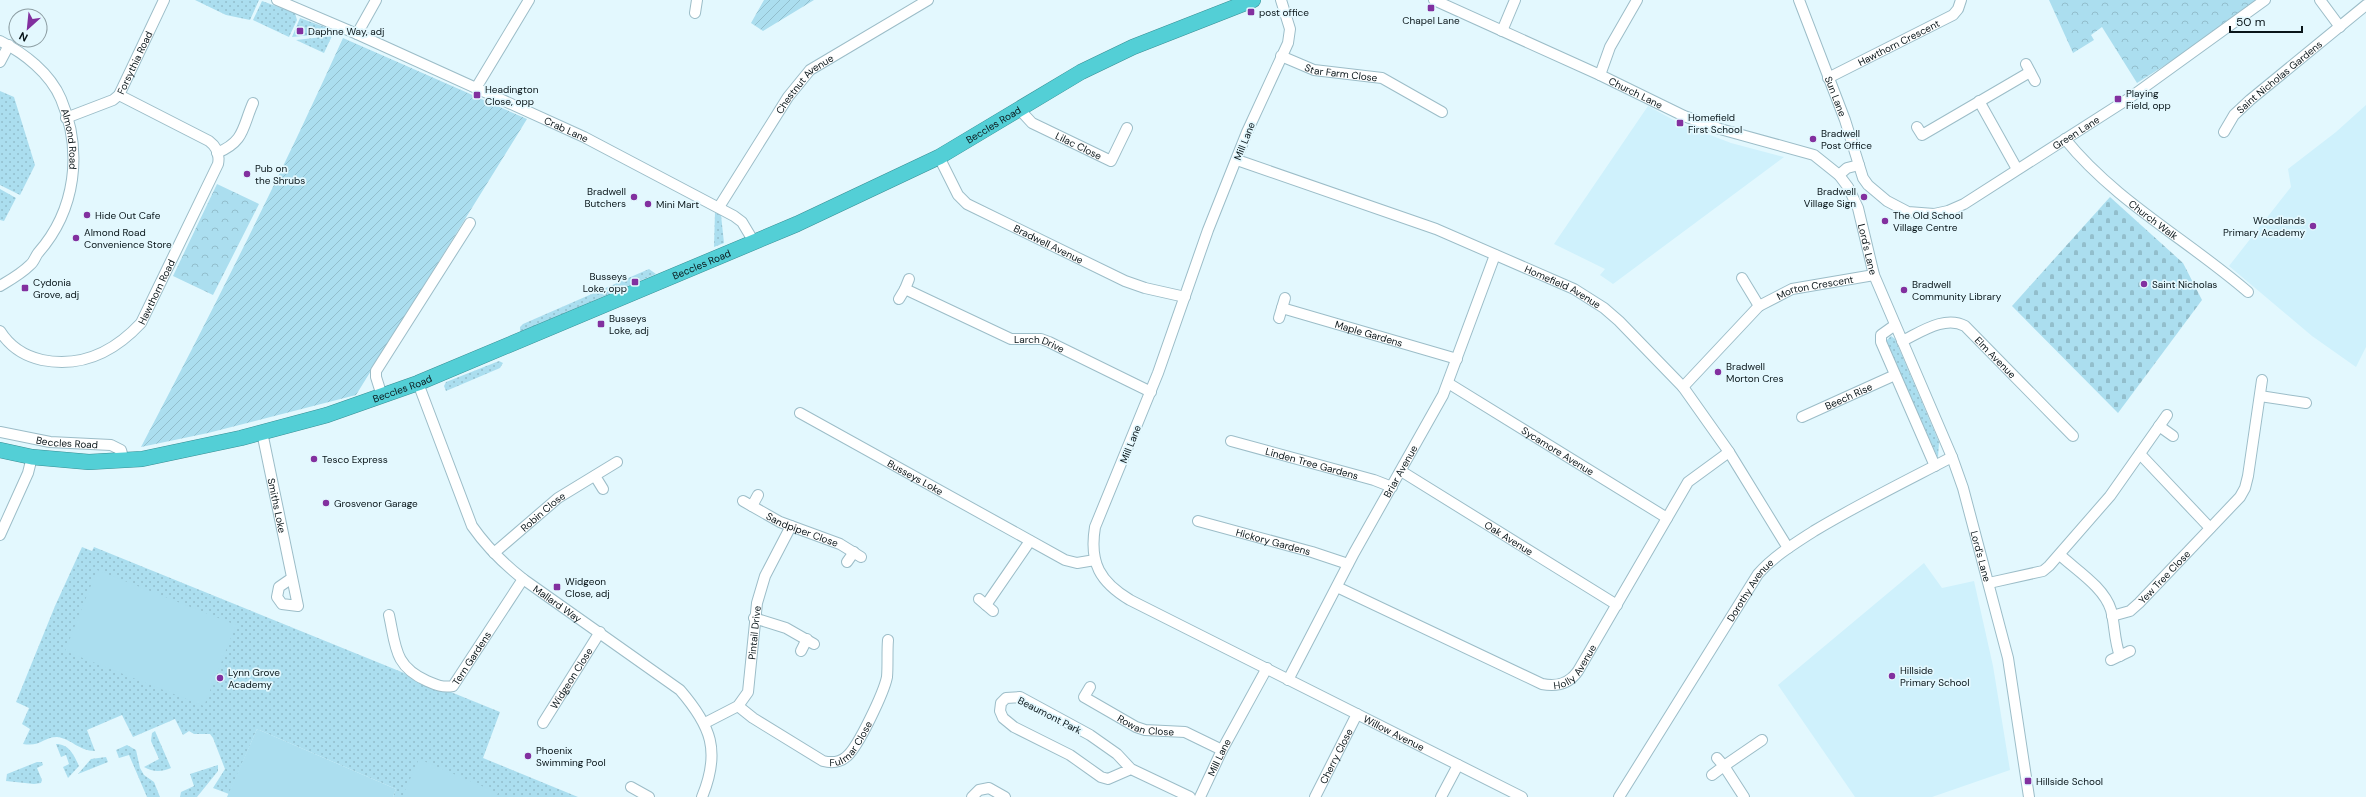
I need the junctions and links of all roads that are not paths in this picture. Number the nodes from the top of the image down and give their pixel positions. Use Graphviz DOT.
graph roads {
  1 [pos="164,0"];
  2 [pos="277,0"];
  3 [pos="376,0"];
  4 [pos="528,0"];
  5 [pos="697,0"];
  6 [pos="928,0"];
  7 [pos="1253,0"];
  8 [pos="1281,0"];
  9 [pos="1434,0"];
  10 [pos="1515,0"];
  11 [pos="1637,0"];
  12 [pos="1799,0"];
  13 [pos="1961,0"];
  14 [pos="2265,0"];
  15 [pos="2320,0"];
  16 [pos="2366,4"];
  17 [pos="695,13"];
  18 [pos="2340,27"];
  19 [pos="1502,30"];
  20 [pos="357,34"];
  21 [pos="4,43"];
  22 [pos="1281,56"];
  23 [pos="0,62"];
  24 [pos="2031,72"];
  25 [pos="1600,75"];
  26 [pos="1828,78"];
  27 [pos="476,88"];
  28 [pos="119,95"];
  29 [pos="1979,102"];
  30 [pos="253,103"];
  31 [pos="1019,109"];
  32 [pos="1442,112"];
  33 [pos="66,118"];
  34 [pos="1127,128"];
  35 [pos="2224,132"];
  36 [pos="1922,135"];
  37 [pos="2065,139"];
  38 [pos="217,153"];
  39 [pos="940,157"];
  40 [pos="1236,160"];
  41 [pos="1859,165"];
  42 [pos="2017,169"];
  43 [pos="1839,175"];
  44 [pos="1875,191"];
  45 [pos="719,208"];
  46 [pos="470,222"];
  47 [pos="754,242"];
  48 [pos="1495,255"];
  49 [pos="1874,275"];
  50 [pos="1742,278"];
  51 [pos="0,286"];
  52 [pos="2248,292"];
  53 [pos="1185,297"];
  54 [pos="1285,298"];
  55 [pos="899,299"];
  56 [pos="1759,306"];
  57 [pos="1895,325"];
  58 [pos="0,332"];
  59 [pos="1902,341"];
  60 [pos="1457,359"];
  61 [pos="1895,375"];
  62 [pos="2262,380"];
  63 [pos="418,383"];
  64 [pos="1448,384"];
  65 [pos="1683,387"];
  66 [pos="1151,392"];
  67 [pos="382,396"];
  68 [pos="2260,396"];
  69 [pos="2306,403"];
  70 [pos="800,413"];
  71 [pos="2166,415"];
  72 [pos="1802,417"];
  73 [pos="2159,426"];
  74 [pos="0,432"];
  75 [pos="262,432"];
  76 [pos="2073,436"];
  77 [pos="2173,436"];
  78 [pos="1231,441"];
  79 [pos="0,450"];
  80 [pos="1729,452"];
  81 [pos="2140,454"];
  82 [pos="32,457"];
  83 [pos="1952,457"];
  84 [pos="124,461"];
  85 [pos="617,462"];
  86 [pos="1935,466"];
  87 [pos="1401,472"];
  88 [pos="595,476"];
  89 [pos="1392,487"];
  90 [pos="603,489"];
  91 [pos="758,495"];
  92 [pos="1667,518"];
  93 [pos="1198,521"];
  94 [pos="791,526"];
  95 [pos="2210,528"];
  96 [pos="0,535"];
  97 [pos="1030,541"];
  98 [pos="1788,548"];
  99 [pos="494,553"];
  100 [pos="2060,555"];
  101 [pos="1095,560"];
  102 [pos="847,562"];
  103 [pos="1348,564"];
  104 [pos="292,578"];
  105 [pos="523,579"];
  106 [pos="1989,583"];
  107 [pos="1337,587"];
  108 [pos="986,605"];
  109 [pos="1617,605"];
  110 [pos="389,616"];
  111 [pos="2112,616"];
  112 [pos="754,618"];
  113 [pos="600,632"];
  114 [pos="888,640"];
  115 [pos="801,651"];
  116 [pos="2130,651"];
  117 [pos="1266,668"];
  118 [pos="1288,680"];
  119 [pos="1090,687"];
  120 [pos="738,706"];
  121 [pos="1357,714"];
  122 [pos="543,723"];
  123 [pos="705,723"];
  124 [pos="1763,741"];
  125 [pos="1222,750"];
  126 [pos="1721,762"];
  127 [pos="1458,765"];
  128 [pos="1131,770"];
  129 [pos="1712,775"];
  130 [pos="631,787"];
  131 [pos="649,797"];
  132 [pos="702,797"];
  133 [pos="972,797"];
  134 [pos="1005,797"];
  135 [pos="1190,797"];
  136 [pos="1200,797"];
  137 [pos="1315,797"];
  138 [pos="1441,797"];
  139 [pos="1522,797"];
  140 [pos="1620,797"];
  141 [pos="1744,797"];
  142 [pos="2029,797"];
  1 -- 28 [label="street, Forsythia Road"];
  2 -- 20 [label="street, Crab Lane"];
  3 -- 20 [label="street"];
  4 -- 27 [label="street"];
  5 -- 17 [label="street"];
  6 -- 45 [label="street, Chestnut Avenue"];
  7 -- 31 [label="highway, Beccles Road"];
  8 -- 22 [label="street, Mill Lane"];
  9 -- 19 [label="street, Church Lane"];
  10 -- 19 [label="street"];
  11 -- 25 [label="street"];
  12 -- 26 [label="street, Sun Lane"];
  13 -- 26 [label="street, Hawthorn Crescent"];
  14 -- 37 [label="street, Green Lane"];
  15 -- 18 [label="street"];
  16 -- 18 [label="street, Saint Nicholas Gardens"];
  18 -- 35 [label="street, Saint Nicholas Gardens"];
  19 -- 25 [label="street, Church Lane"];
  20 -- 27 [label="street, Crab Lane"];
  21 -- 23 [label="street"];
  21 -- 33 [label="street, Almond Road"];
  22 -- 32 [label="street, Star Farm Close"];
  22 -- 40 [label="street, Mill Lane"];
  24 -- 29 [label="street"];
  25 -- 43 [label="street, Church Lane"];
  26 -- 41 [label="street, Sun Lane"];
  27 -- 45 [label="street, Crab Lane"];
  28 -- 33 [label="street, Forsythia Road"];
  28 -- 38 [label="street"];
  29 -- 36 [label="street"];
  29 -- 42 [label="street"];
  30 -- 38 [label="street"];
  31 -- 34 [label="street, Lilac Close"];
  31 -- 39 [label="highway, Beccles Road"];
  33 -- 51 [label="street, Almond Road"];
  37 -- 42 [label="street, Green Lane"];
  37 -- 52 [label="street, Church Walk"];
  38 -- 58 [label="street, Hawthorn Road"];
  39 -- 47 [label="highway, Beccles Road"];
  39 -- 53 [label="street, Bradwell Avenue"];
  40 -- 48 [label="street, Homefield Avenue"];
  40 -- 53 [label="street, Mill Lane"];
  41 -- 43 [label="street"];
  41 -- 44 [label="street, Sun Lane"];
  42 -- 44 [label="street, Green Lane"];
  43 -- 49 [label="street, Lord's Lane"];
  45 -- 47 [label="street, Crab Lane"];
  46 -- 67 [label="street"];
  47 -- 63 [label="highway, Beccles Road"];
  48 -- 60 [label="street, Briar Avenue"];
  48 -- 65 [label="street, Homefield Avenue"];
  49 -- 56 [label="street, Morton Crescent"];
  49 -- 57 [label="street, Lord's Lane"];
  50 -- 56 [label="street"];
  53 -- 66 [label="street, Mill Lane"];
  54 -- 60 [label="street, Maple Gardens"];
  55 -- 66 [label="street, Larch Drive"];
  56 -- 65 [label="street, Morton Crescent"];
  57 -- 59 [label="street, Lord's Lane"];
  57 -- 61 [label="street"];
  59 -- 76 [label="street, Elm Avenue"];
  59 -- 83 [label="street, Lord's Lane"];
  60 -- 64 [label="street, Briar Avenue"];
  61 -- 72 [label="street, Beech Rise"];
  61 -- 86 [label="street"];
  62 -- 68 [label="street"];
  63 -- 67 [label="highway, Beccles Road"];
  63 -- 99 [label="street, Mallard Way"];
  64 -- 87 [label="street, Briar Avenue"];
  64 -- 92 [label="street, Sycamore Avenue"];
  65 -- 80 [label="street, Homefield Avenue"];
  66 -- 101 [label="street, Mill Lane"];
  67 -- 75 [label="highway, Beccles Road"];
  68 -- 69 [label="street"];
  68 -- 95 [label="street, Yew Tree Close"];
  70 -- 97 [label="street, Busseys Loke"];
  71 -- 73 [label="street"];
  73 -- 77 [label="street"];
  73 -- 81 [label="street"];
  74 -- 84 [label="street, Beccles Road"];
  75 -- 84 [label="highway, Beccles Road"];
  75 -- 104 [label="street, Smiths Loke"];
  78 -- 89 [label="street, Linden Tree Gardens"];
  79 -- 82 [label="highway, Beccles Road"];
  80 -- 92 [label="street, Holly Avenue"];
  80 -- 98 [label="street, Homefield Avenue"];
  81 -- 95 [label="street"];
  81 -- 100 [label="street"];
  82 -- 84 [label="highway, Beccles Road"];
  82 -- 96 [label="street"];
  83 -- 86 [label="street, Dorothy Avenue"];
  83 -- 106 [label="street, Lord's Lane"];
  85 -- 88 [label="street, Robin Close"];
  86 -- 98 [label="street, Dorothy Avenue"];
  87 -- 89 [label="street, Briar Avenue"];
  87 -- 109 [label="street, Oak Avenue"];
  88 -- 90 [label="street"];
  88 -- 99 [label="street, Robin Close"];
  89 -- 103 [label="street, Briar Avenue"];
  91 -- 94 [label="street, Sandpiper Close"];
  92 -- 109 [label="street, Holly Avenue"];
  93 -- 103 [label="street, Hickory Gardens"];
  94 -- 102 [label="street, Sandpiper Close"];
  94 -- 112 [label="street, Pintail Drive"];
  95 -- 111 [label="street, Yew Tree Close"];
  97 -- 101 [label="street, Busseys Loke"];
  97 -- 108 [label="street"];
  98 -- 140 [label="street, Dorothy Avenue"];
  99 -- 105 [label="street, Mallard Way"];
  100 -- 106 [label="street"];
  100 -- 111 [label="street"];
  101 -- 117 [label="street, Mill Lane"];
  103 -- 107 [label="street, Briar Avenue"];
  105 -- 110 [label="street, Tern Gardens"];
  105 -- 113 [label="street, Mallard Way"];
  106 -- 142 [label="street, Lord's Lane"];
  107 -- 109 [label="street, Holly Avenue"];
  107 -- 118 [label="street, Briar Avenue"];
  111 -- 116 [label="street"];
  112 -- 115 [label="street"];
  112 -- 120 [label="street, Pintail Drive"];
  113 -- 122 [label="street, Widgeon Close"];
  113 -- 123 [label="street, Mallard Way"];
  114 -- 120 [label="street, Fulmar Close"];
  117 -- 118 [label="street, Willow Avenue"];
  117 -- 125 [label="street, Mill Lane"];
  118 -- 121 [label="street, Willow Avenue"];
  119 -- 125 [label="street, Rowan Close"];
  120 -- 123 [label="street"];
  121 -- 127 [label="street, Willow Avenue"];
  121 -- 137 [label="street, Cherry Close"];
  123 -- 132 [label="street, Mallard Way"];
  124 -- 126 [label="street"];
  125 -- 136 [label="street, Mill Lane"];
  126 -- 129 [label="street"];
  126 -- 141 [label="street"];
  127 -- 138 [label="street"];
  127 -- 139 [label="street, Willow Avenue"];
  128 -- 128 [label="street, Beaumont Park"];
  128 -- 135 [label="street, Beaumont Park"];
  130 -- 131 [label="street"];
  133 -- 134 [label="street"];
}
